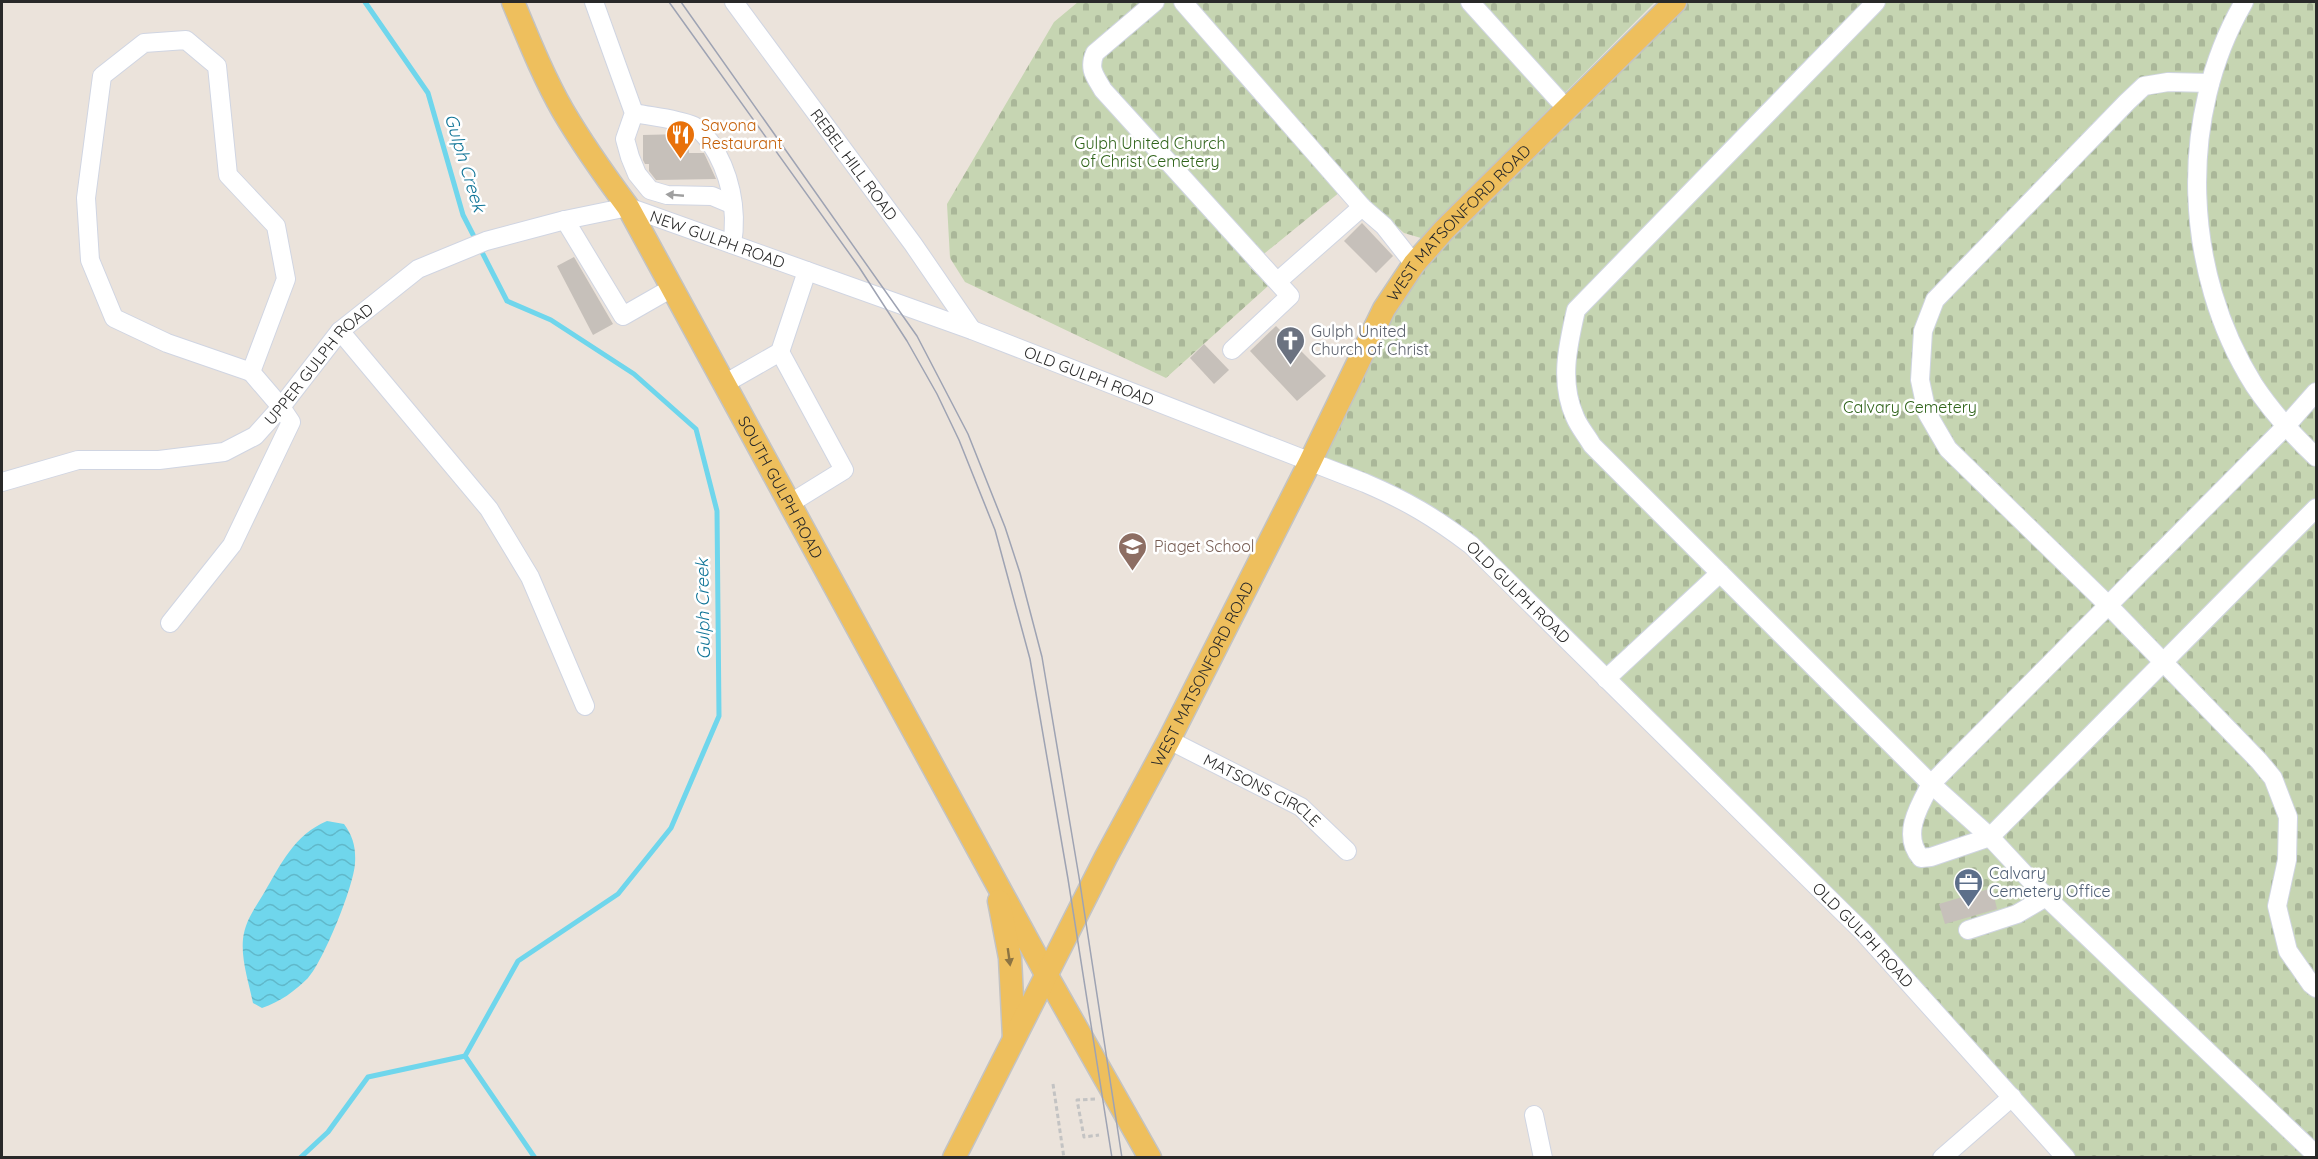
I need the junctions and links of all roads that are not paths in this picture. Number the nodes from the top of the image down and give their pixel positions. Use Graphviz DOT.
graph roads {
  1 [pos="513,2"];
  2 [pos="594,2"];
  3 [pos="734,2"];
  4 [pos="1155,2"];
  5 [pos="1183,2"];
  6 [pos="1470,2"];
  7 [pos="1675,2"];
  8 [pos="1876,2"];
  9 [pos="2244,2"];
  10 [pos="2210,82"];
  11 [pos="1566,108"];
  12 [pos="634,113"];
  13 [pos="731,204"];
  14 [pos="628,207"];
  15 [pos="1362,207"];
  16 [pos="565,220"];
  17 [pos="732,244"];
  18 [pos="1414,264"];
  19 [pos="807,271"];
  20 [pos="1278,281"];
  21 [pos="672,288"];
  22 [pos="972,330"];
  23 [pos="339,331"];
  24 [pos="1232,350"];
  25 [pos="780,352"];
  26 [pos="251,372"];
  27 [pos="724,384"];
  28 [pos="2316,392"];
  29 [pos="281,407"];
  30 [pos="2285,427"];
  31 [pos="2316,458"];
  32 [pos="1310,462"];
  33 [pos="2,482"];
  34 [pos="789,504"];
  35 [pos="2316,508"];
  36 [pos="1720,573"];
  37 [pos="2108,605"];
  38 [pos="170,623"];
  39 [pos="2163,661"];
  40 [pos="1606,679"];
  41 [pos="585,706"];
  42 [pos="1169,740"];
  43 [pos="1931,784"];
  44 [pos="1990,837"];
  45 [pos="1347,851"];
  46 [pos="994,879"];
  47 [pos="2046,897"];
  48 [pos="1968,930"];
  49 [pos="1046,974"];
  50 [pos="2316,988"];
  51 [pos="1014,1038"];
  52 [pos="2012,1097"];
  53 [pos="1534,1116"];
  54 [pos="2316,1155"];
  55 [pos="954,1158"];
  56 [pos="1150,1158"];
  57 [pos="1543,1158"];
  58 [pos="1942,1158"];
  59 [pos="2066,1158"];
  1 -- 14 [label="main road, SOUTH GULPH ROAD"];
  2 -- 12 [label="street"];
  3 -- 22 [label="street, REBEL HILL ROAD"];
  4 -- 20 [label="street"];
  5 -- 15 [label="street"];
  6 -- 11 [label="street"];
  7 -- 11 [label="main road, WEST MATSONFORD ROAD"];
  8 -- 36 [label="street"];
  9 -- 10 [label="street"];
  10 -- 30 [label="street"];
  10 -- 37 [label="street"];
  11 -- 18 [label="main road, WEST MATSONFORD ROAD"];
  12 -- 13 [label="street"];
  13 -- 12 [label="street, one-way"];
  13 -- 17 [label="street"];
  14 -- 16 [label="street, UPPER GULPH ROAD"];
  14 -- 17 [label="street, NEW GULPH ROAD"];
  14 -- 21 [label="main road, SOUTH GULPH ROAD"];
  15 -- 18 [label="street"];
  15 -- 20 [label="street"];
  16 -- 21 [label="street"];
  16 -- 23 [label="street, UPPER GULPH ROAD"];
  17 -- 19 [label="street, NEW GULPH ROAD"];
  18 -- 32 [label="main road, WEST MATSONFORD ROAD"];
  19 -- 22 [label="street, OLD GULPH ROAD"];
  19 -- 25 [label="street"];
  20 -- 24 [label="street"];
  21 -- 27 [label="main road, SOUTH GULPH ROAD"];
  22 -- 32 [label="street, OLD GULPH ROAD"];
  23 -- 29 [label="street, UPPER GULPH ROAD"];
  23 -- 41 [label="street"];
  25 -- 27 [label="street"];
  25 -- 34 [label="street"];
  26 -- 26 [label="street"];
  26 -- 29 [label="street"];
  27 -- 34 [label="main road, SOUTH GULPH ROAD"];
  28 -- 30 [label="street"];
  29 -- 33 [label="street, UPPER GULPH ROAD"];
  29 -- 38 [label="street"];
  30 -- 31 [label="street"];
  30 -- 37 [label="street"];
  32 -- 40 [label="street, OLD GULPH ROAD"];
  32 -- 42 [label="main road, WEST MATSONFORD ROAD"];
  34 -- 46 [label="main road, SOUTH GULPH ROAD"];
  35 -- 39 [label="street"];
  36 -- 40 [label="street"];
  36 -- 43 [label="street"];
  37 -- 39 [label="street"];
  37 -- 43 [label="street"];
  39 -- 44 [label="street"];
  39 -- 50 [label="street"];
  40 -- 52 [label="street, OLD GULPH ROAD"];
  42 -- 45 [label="street, MATSONS CIRCLE"];
  42 -- 49 [label="main road, WEST MATSONFORD ROAD"];
  43 -- 44 [label="street"];
  43 -- 44 [label="street"];
  44 -- 47 [label="street"];
  46 -- 49 [label="main road, SOUTH GULPH ROAD"];
  46 -- 51 [label="main road, one-way"];
  47 -- 48 [label="street"];
  47 -- 54 [label="street"];
  49 -- 51 [label="main road, WEST MATSONFORD ROAD"];
  49 -- 56 [label="main road, SOUTH GULPH ROAD"];
  51 -- 55 [label="main road, WEST MATSONFORD ROAD"];
  52 -- 58 [label="street"];
  52 -- 59 [label="street, OLD GULPH ROAD"];
  53 -- 57 [label="street"];
}
